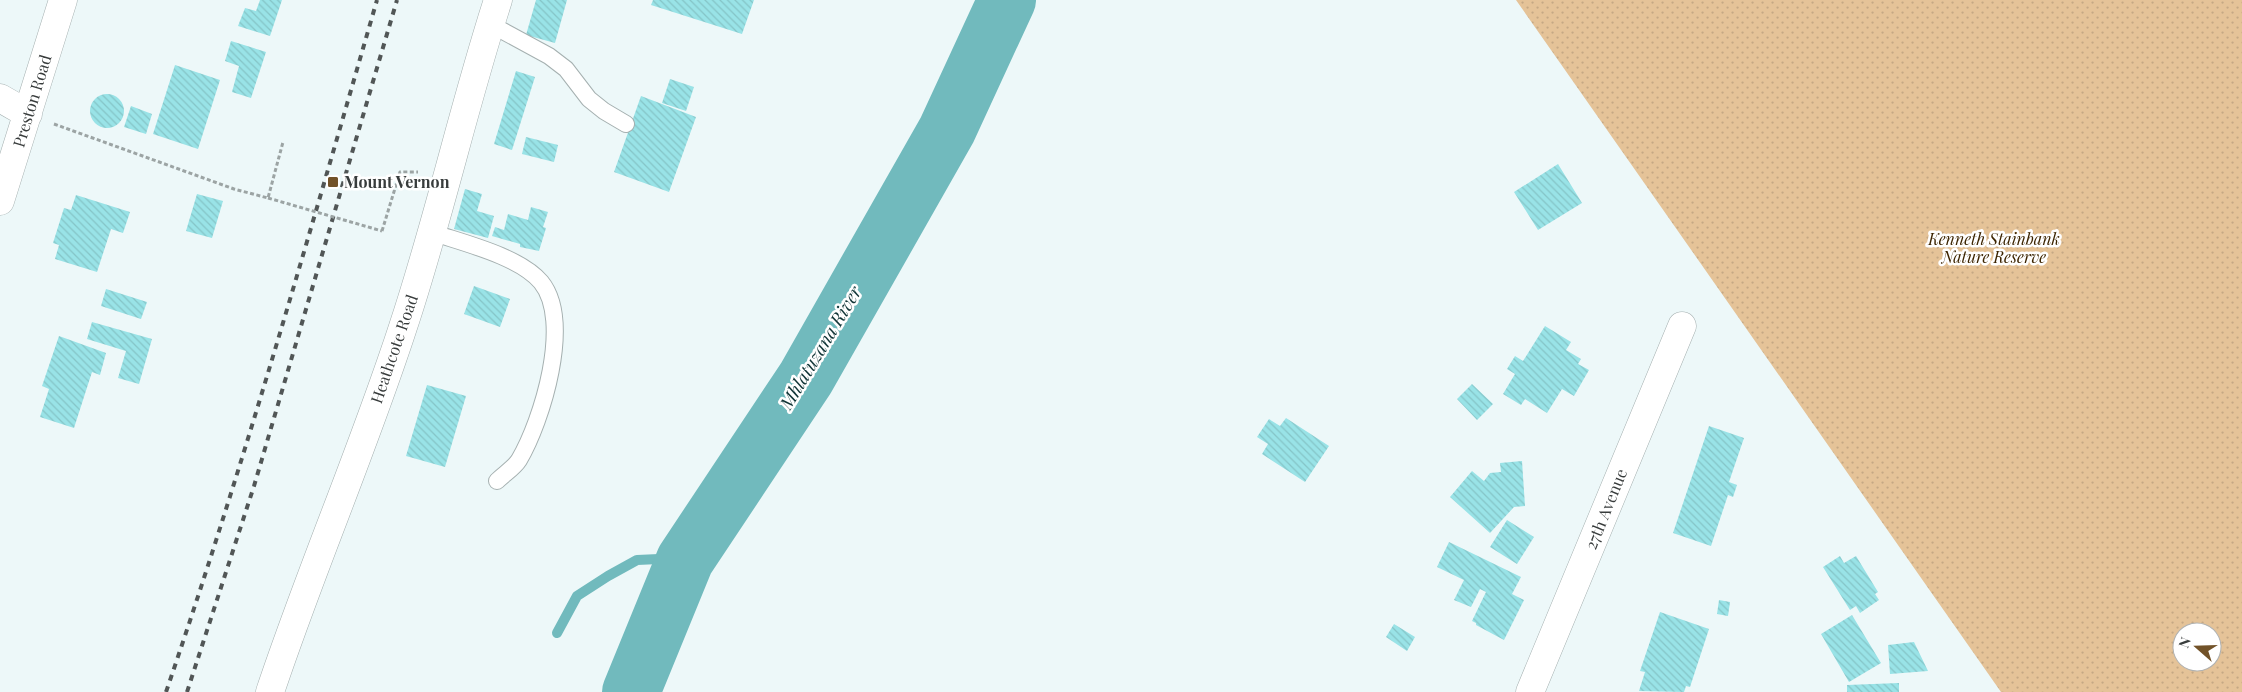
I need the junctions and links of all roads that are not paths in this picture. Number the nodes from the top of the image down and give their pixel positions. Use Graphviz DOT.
graph roads {
  1 [pos="63,0"];
  2 [pos="494,12"];
  3 [pos="0,98"];
  4 [pos="28,114"];
  5 [pos="626,124"];
  6 [pos="0,201"];
  7 [pos="431,232"];
  8 [pos="1682,326"];
  9 [pos="497,481"];
  10 [pos="270,692"];
  11 [pos="1530,692"];
  1 -- 4 [label="street, Preston Road"];
  2 -- 5 [label="lane"];
  2 -- 7 [label="street, Heathcote Road"];
  3 -- 4 [label="street"];
  4 -- 6 [label="street, Preston Road"];
  7 -- 9 [label="lane"];
  7 -- 10 [label="street, Heathcote Road"];
  8 -- 11 [label="street, 27th Avenue"];
}
